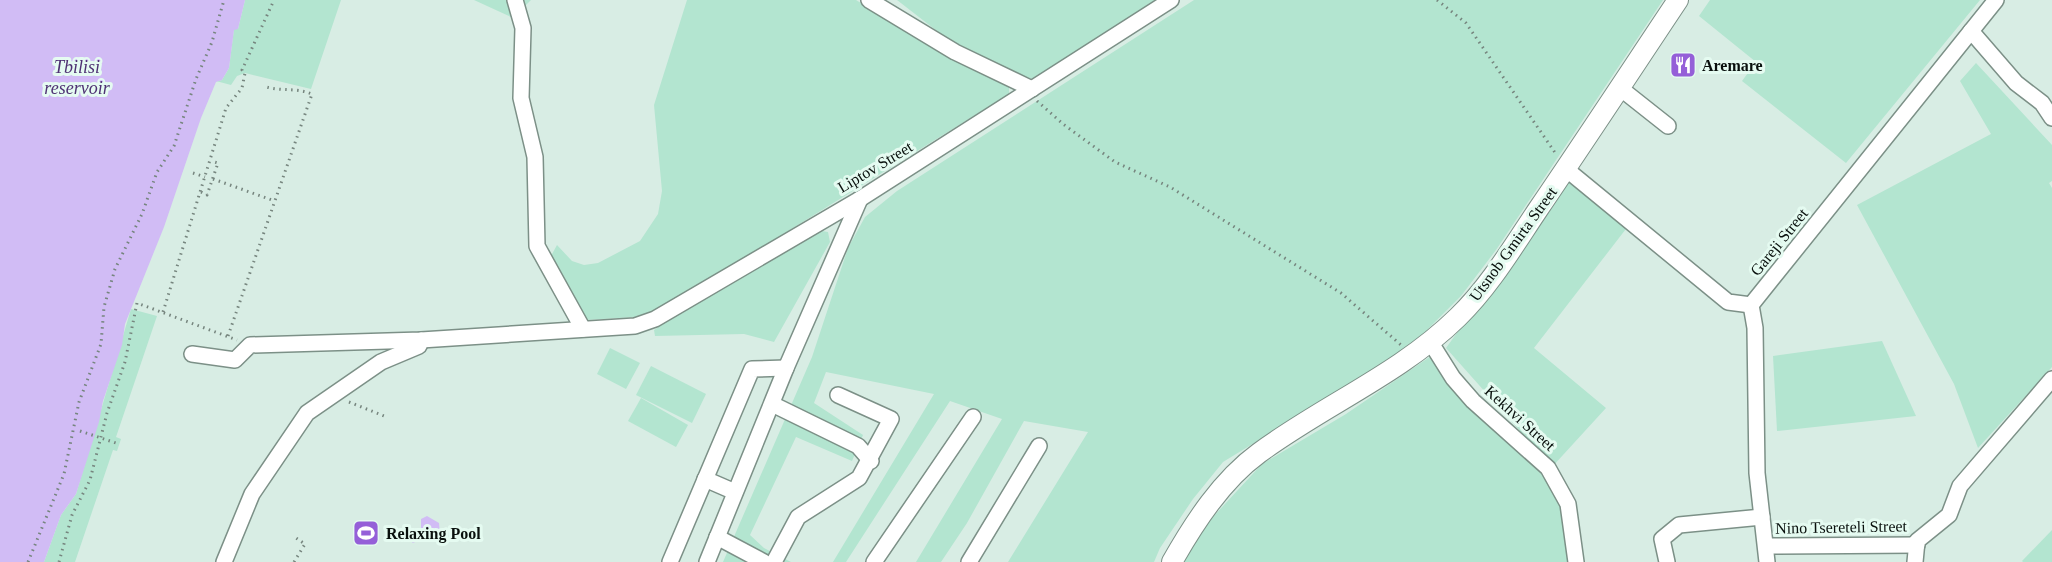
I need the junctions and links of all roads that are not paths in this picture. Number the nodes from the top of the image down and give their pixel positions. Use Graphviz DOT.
graph roads {
  1 [pos="515,0"];
  2 [pos="869,0"];
  3 [pos="1171,0"];
  4 [pos="1678,0"];
  5 [pos="1996,0"];
  6 [pos="1971,31"];
  7 [pos="1620,88"];
  8 [pos="1033,94"];
  9 [pos="2052,118"];
  10 [pos="1668,126"];
  11 [pos="1566,169"];
  12 [pos="860,198"];
  13 [pos="815,223"];
  14 [pos="840,244"];
  15 [pos="1751,305"];
  16 [pos="583,329"];
  17 [pos="421,340"];
  18 [pos="1431,343"];
  19 [pos="192,354"];
  20 [pos="786,368"];
  21 [pos="2052,379"];
  22 [pos="838,395"];
  23 [pos="772,404"];
  24 [pos="973,417"];
  25 [pos="1039,446"];
  26 [pos="871,461"];
  27 [pos="705,479"];
  28 [pos="735,492"];
  29 [pos="1762,517"];
  30 [pos="717,537"];
  31 [pos="1917,545"];
  32 [pos="1766,546"];
  33 [pos="224,562"];
  34 [pos="670,562"];
  35 [pos="707,562"];
  36 [pos="764,562"];
  37 [pos="774,562"];
  38 [pos="874,562"];
  39 [pos="969,562"];
  40 [pos="1172,562"];
  41 [pos="1576,562"];
  42 [pos="1667,562"];
  43 [pos="1767,562"];
  44 [pos="1916,562"];
  1 -- 16 [label="street"];
  2 -- 8 [label="street"];
  3 -- 8 [label="street, Liptov Street"];
  4 -- 7 [label="main road, Utsnob Gmirta Street"];
  5 -- 6 [label="street, Gareji Street"];
  6 -- 9 [label="street"];
  6 -- 15 [label="street, Gareji Street"];
  7 -- 10 [label="street"];
  7 -- 11 [label="main road, Utsnob Gmirta Street"];
  8 -- 12 [label="street, Liptov Street"];
  11 -- 15 [label="street"];
  11 -- 18 [label="main road, Utsnob Gmirta Street"];
  12 -- 13 [label="street, Liptov Street"];
  12 -- 14 [label="street"];
  13 -- 14 [label="street"];
  13 -- 16 [label="street, Liptov Street"];
  14 -- 20 [label="street"];
  15 -- 29 [label="street"];
  16 -- 17 [label="street, Liptov Street"];
  17 -- 19 [label="street, Liptov Street"];
  17 -- 33 [label="street"];
  18 -- 40 [label="main road, Utsnob Gmirta Street"];
  18 -- 41 [label="street, Kekhvi Street"];
  20 -- 23 [label="street"];
  20 -- 27 [label="street"];
  21 -- 31 [label="street, Nino Tsereteli Street"];
  22 -- 26 [label="street"];
  23 -- 26 [label="street"];
  23 -- 28 [label="street"];
  24 -- 38 [label="street"];
  25 -- 39 [label="street"];
  26 -- 37 [label="street"];
  27 -- 28 [label="street"];
  27 -- 34 [label="street"];
  28 -- 30 [label="street"];
  29 -- 32 [label="street"];
  29 -- 42 [label="street"];
  30 -- 35 [label="street"];
  30 -- 36 [label="street"];
  31 -- 32 [label="street, Nino Tsereteli Street"];
  31 -- 44 [label="street, Nino Tsereteli Street"];
  32 -- 43 [label="street"];
}
